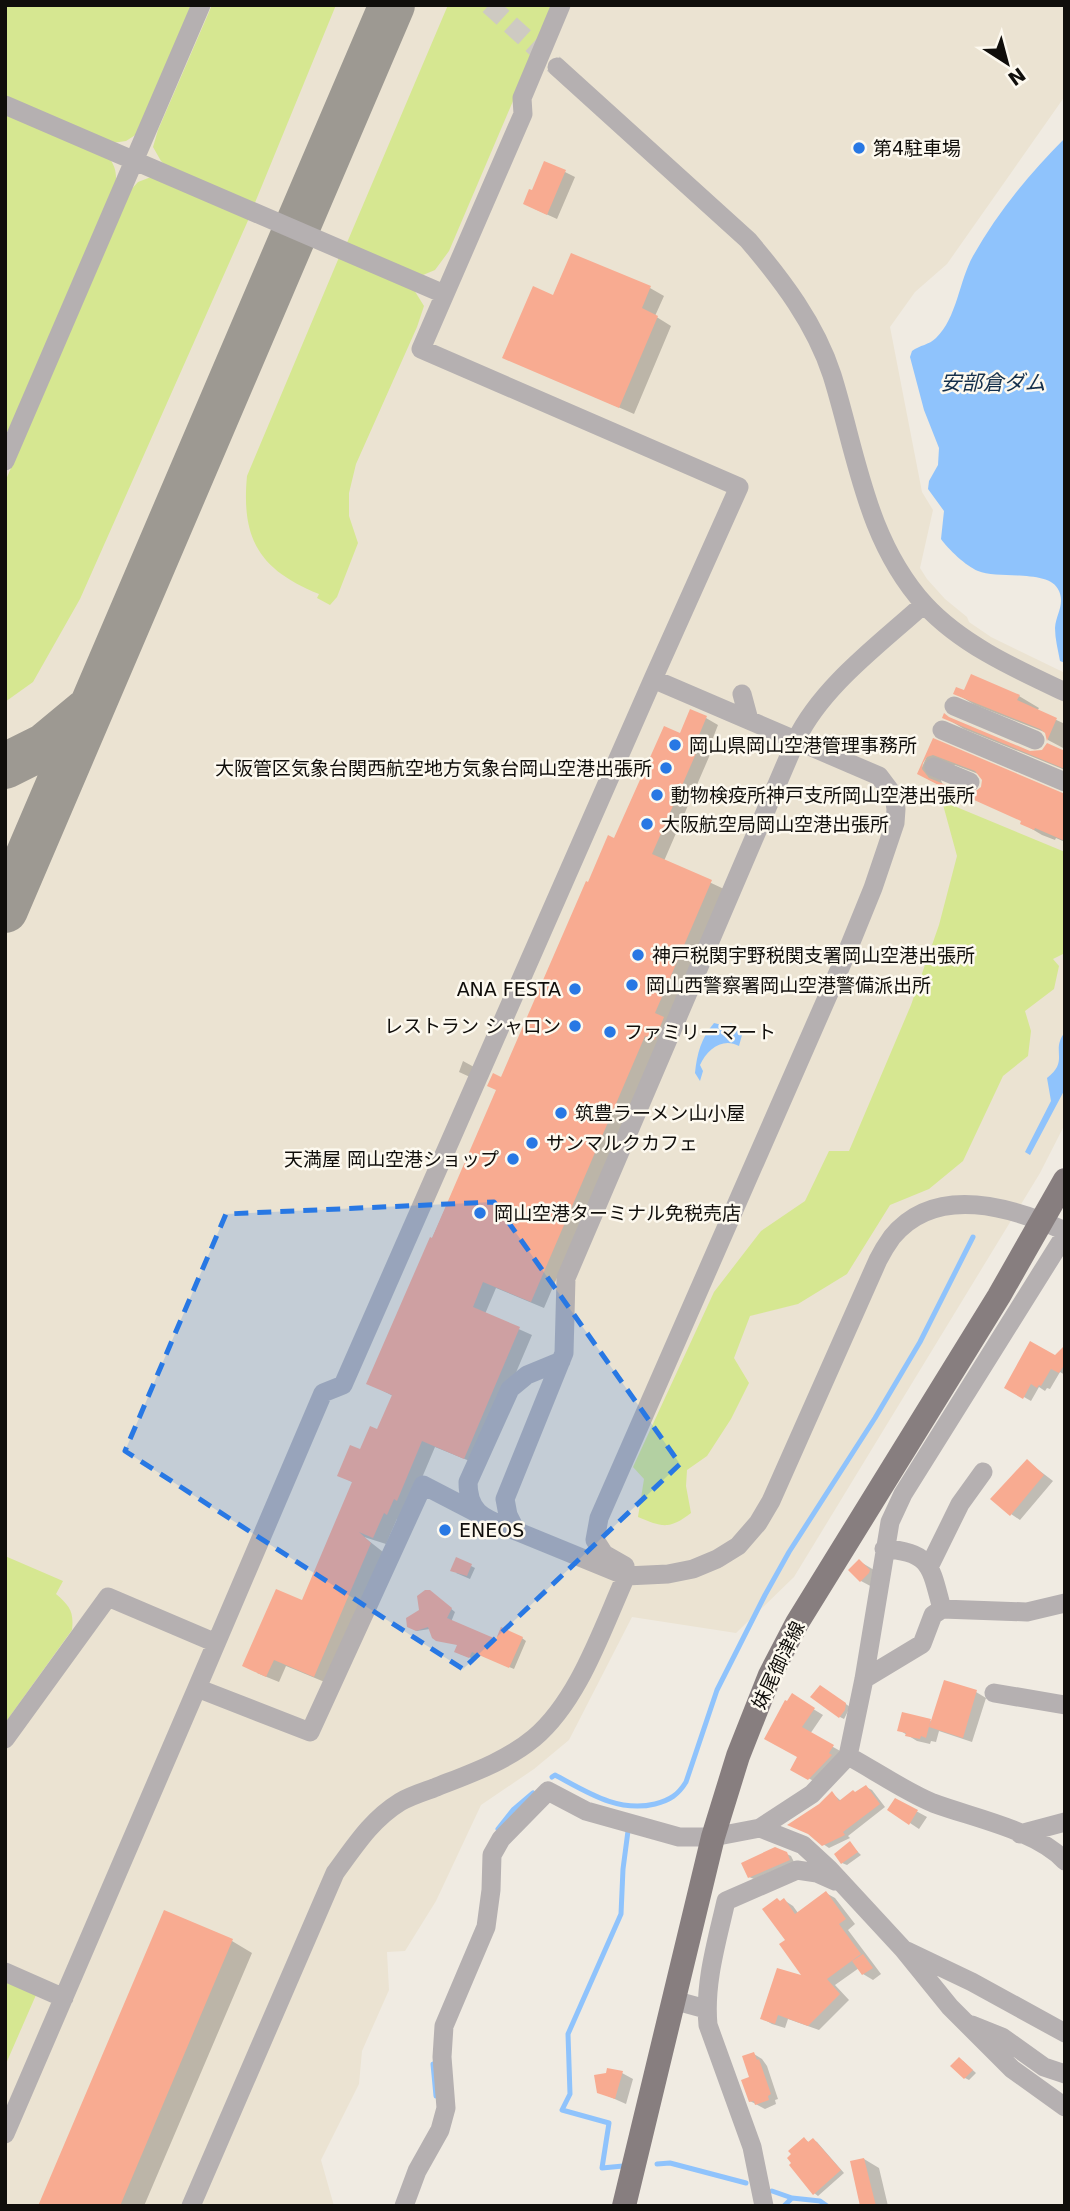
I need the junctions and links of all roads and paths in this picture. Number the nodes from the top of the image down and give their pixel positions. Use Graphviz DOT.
graph roads {
  1 [pos="201,5"];
  2 [pos="561,5"];
  3 [pos="557,67"];
  4 [pos="5,105"];
  5 [pos="135,160"];
  6 [pos="444,294"];
  7 [pos="5,461"];
  8 [pos="924,604"];
  9 [pos="653,679"];
  10 [pos="1065,692"];
  11 [pos="742,694"];
  12 [pos="954,706"];
  13 [pos="750,720"];
  14 [pos="942,730"];
  15 [pos="796,740"];
  16 [pos="1035,740"];
  17 [pos="934,767"];
  18 [pos="970,782"];
  19 [pos="1065,782"];
  20 [pos="1065,1180"];
  21 [pos="1042,1221"];
  22 [pos="1065,1233"];
  23 [pos="561,1361"];
  24 [pos="983,1472"];
  25 [pos="477,1513"];
  26 [pos="516,1531"];
  27 [pos="884,1549"];
  28 [pos="929,1567"];
  29 [pos="636,1576"];
  30 [pos="1065,1603"];
  31 [pos="942,1609"];
  32 [pos="216,1643"];
  33 [pos="864,1679"];
  34 [pos="197,1688"];
  35 [pos="994,1693"];
  36 [pos="1065,1705"];
  37 [pos="5,1739"];
  38 [pos="848,1756"];
  39 [pos="1065,1822"];
  40 [pos="760,1828"];
  41 [pos="1020,1834"];
  42 [pos="713,1837"];
  43 [pos="1065,1861"];
  44 [pos="844,1885"];
  45 [pos="903,1949"];
  46 [pos="5,1972"];
  47 [pos="64,1998"];
  48 [pos="673,2000"];
  49 [pos="706,2009"];
  50 [pos="965,2022"];
  51 [pos="1065,2033"];
  52 [pos="1065,2074"];
  53 [pos="1065,2106"];
  54 [pos="5,2134"];
  55 [pos="191,2206"];
  56 [pos="404,2206"];
  57 [pos="624,2206"];
  58 [pos="764,2206"];
  1 -- 5 [label="street"];
  2 -- 6 [label="street"];
  3 -- 8 [label="street"];
  4 -- 5 [label="street"];
  5 -- 6 [label="street"];
  5 -- 7 [label="street"];
  6 -- 9 [label="street"];
  8 -- 10 [label="street"];
  8 -- 15 [label="street"];
  9 -- 13 [label="street"];
  9 -- 32 [label="street"];
  11 -- 13 [label="street"];
  12 -- 16 [label="street"];
  13 -- 15 [label="street"];
  14 -- 19 [label="street"];
  15 -- 23 [label="street"];
  15 -- 29 [label="street"];
  17 -- 18 [label="street"];
  20 -- 21 [label="main road, 妹尾御津線"];
  21 -- 22 [label="street"];
  21 -- 29 [label="street"];
  21 -- 42 [label="main road, 妹尾御津線"];
  22 -- 27 [label="street"];
  23 -- 25 [label="street"];
  23 -- 26 [label="street"];
  24 -- 28 [label="street"];
  25 -- 26 [label="street"];
  25 -- 34 [label="street"];
  26 -- 29 [label="street"];
  27 -- 28 [label="street"];
  27 -- 33 [label="street"];
  28 -- 31 [label="street"];
  29 -- 55 [label="street"];
  30 -- 31 [label="street"];
  31 -- 33 [label="street"];
  32 -- 34 [label="street"];
  32 -- 37 [label="street"];
  33 -- 38 [label="street"];
  34 -- 47 [label="street"];
  35 -- 36 [label="street"];
  38 -- 40 [label="street"];
  38 -- 41 [label="street"];
  39 -- 41 [label="street"];
  40 -- 42 [label="street"];
  40 -- 44 [label="street"];
  41 -- 43 [label="street"];
  42 -- 48 [label="main road, 妹尾御津線"];
  42 -- 56 [label="street"];
  44 -- 45 [label="street"];
  44 -- 49 [label="street"];
  45 -- 50 [label="street"];
  45 -- 51 [label="street"];
  46 -- 47 [label="street"];
  47 -- 54 [label="street"];
  48 -- 49 [label="street"];
  48 -- 57 [label="main road, 妹尾御津線"];
  49 -- 58 [label="street"];
  50 -- 52 [label="street"];
  50 -- 53 [label="street"];
}
